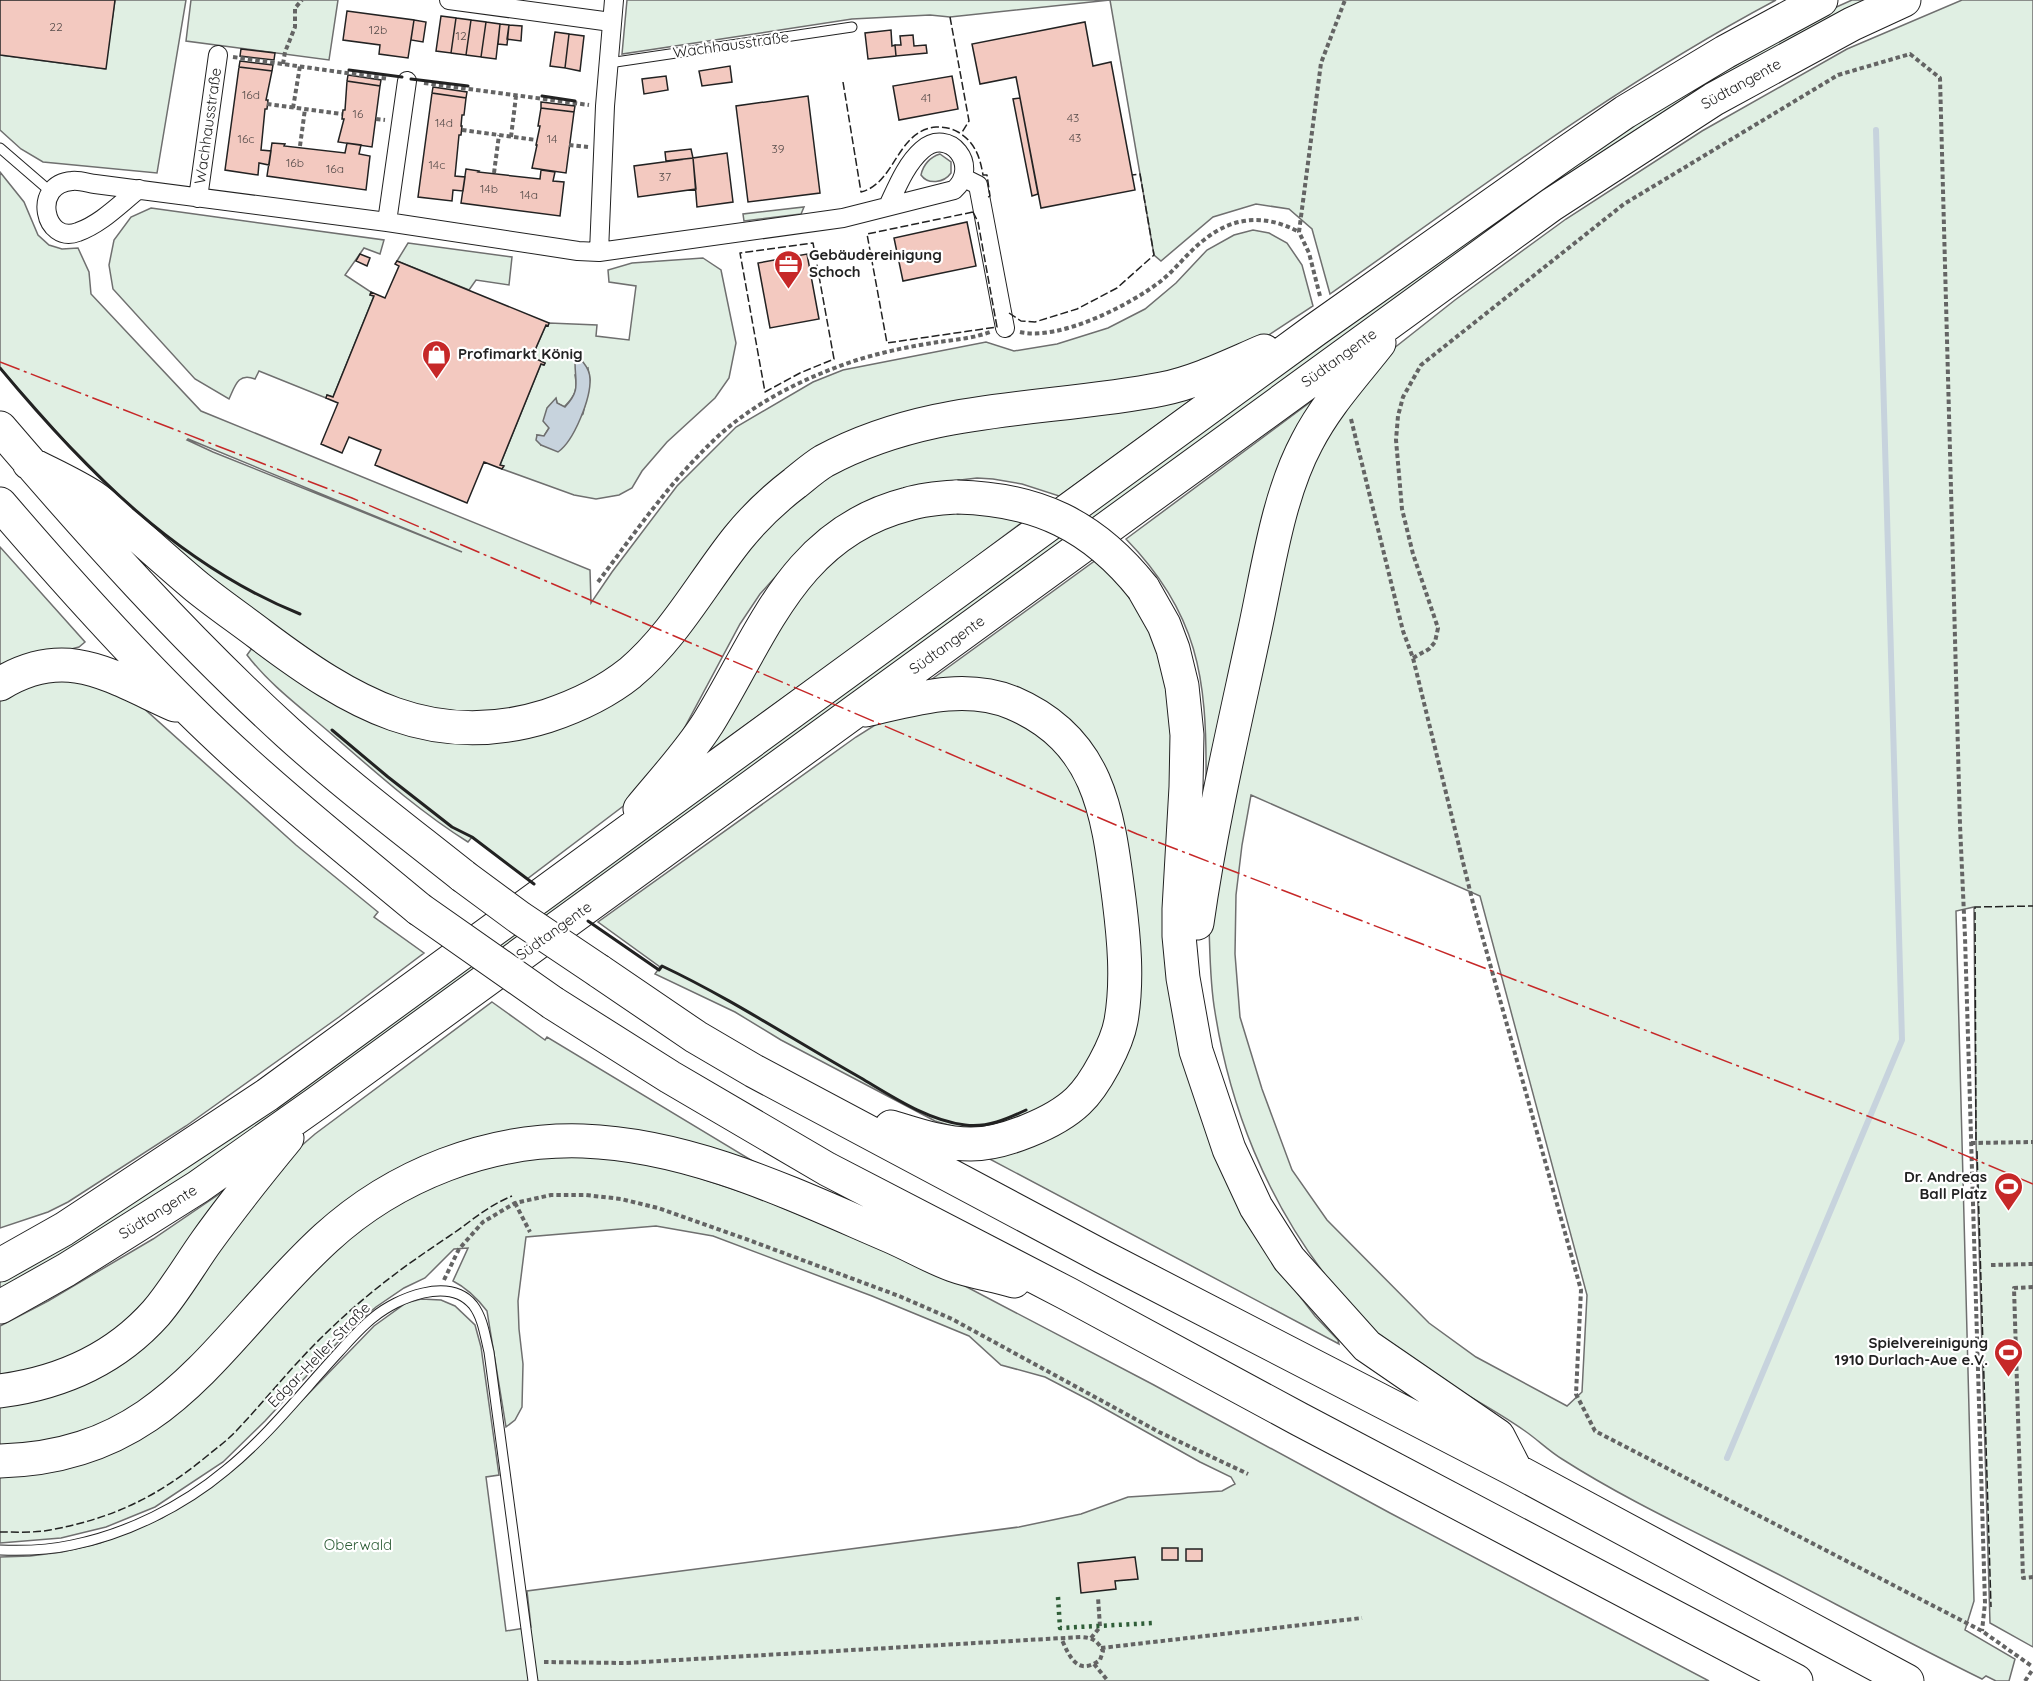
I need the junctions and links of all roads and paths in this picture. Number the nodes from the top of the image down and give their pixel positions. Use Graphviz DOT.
graph roads {
  1 [pos="302,0"];
  2 [pos="448,0"];
  3 [pos="614,0"];
  4 [pos="1345,0"];
  5 [pos="1821,0"];
  6 [pos="1904,0"];
  7 [pos="512,4"];
  8 [pos="611,22"];
  9 [pos="852,27"];
  10 [pos="218,55"];
  11 [pos="609,63"];
  12 [pos="284,64"];
  13 [pos="300,66"];
  14 [pos="407,81"];
  15 [pos="516,96"];
  16 [pos="267,104"];
  17 [pos="293,108"];
  18 [pos="305,109"];
  19 [pos="342,114"];
  20 [pos="462,130"];
  21 [pos="500,135"];
  22 [pos="511,137"];
  23 [pos="536,140"];
  24 [pos="300,146"];
  25 [pos="0,148"];
  26 [pos="495,173"];
  27 [pos="964,178"];
  28 [pos="139,189"];
  29 [pos="51,192"];
  30 [pos="198,198"];
  31 [pos="888,206"];
  32 [pos="387,222"];
  33 [pos="1299,232"];
  34 [pos="599,252"];
  35 [pos="1309,253"];
  36 [pos="1407,309"];
  37 [pos="999,329"];
  38 [pos="1315,330"];
  39 [pos="0,429"];
  40 [pos="1358,446"];
  41 [pos="29,463"];
  42 [pos="0,504"];
  43 [pos="598,582"];
  44 [pos="1413,658"];
  45 [pos="0,684"];
  46 [pos="852,713"];
  47 [pos="194,714"];
  48 [pos="613,843"];
  49 [pos="1188,1005"];
  50 [pos="317,1103"];
  51 [pos="816,1104"];
  52 [pos="2033,1142"];
  53 [pos="1971,1143"];
  54 [pos="515,1203"];
  55 [pos="64,1229"];
  56 [pos="531,1232"];
  57 [pos="0,1237"];
  58 [pos="2033,1264"];
  59 [pos="0,1265"];
  60 [pos="1991,1265"];
  61 [pos="2033,1287"];
  62 [pos="442,1291"];
  63 [pos="1068,1294"];
  64 [pos="0,1307"];
  65 [pos="0,1391"];
  66 [pos="0,1461"];
  67 [pos="1515,1470"];
  68 [pos="1248,1474"];
  69 [pos="0,1550"];
  70 [pos="2033,1577"];
  71 [pos="1098,1597"];
  72 [pos="1362,1618"];
  73 [pos="1982,1631"];
  74 [pos="1091,1638"];
  75 [pos="1062,1640"];
  76 [pos="1101,1648"];
  77 [pos="531,1662"];
  78 [pos="1094,1664"];
  79 [pos="2033,1668"];
  80 [pos="533,1681"];
  81 [pos="1107,1681"];
  82 [pos="1796,1681"];
  83 [pos="1907,1681"];
  84 [pos="2025,1681"];
  1 -- 12 [label="path"];
  2 -- 7 [label="street"];
  3 -- 8 [label="street"];
  4 -- 33 [label="path"];
  5 -- 38 [label="highway"];
  6 -- 36 [label="highway, Südtangente"];
  7 -- 8 [label="street"];
  8 -- 11 [label="street"];
  9 -- 11 [label="lane, Wachhausstraße"];
  10 -- 30 [label="street, Wachhausstraße"];
  11 -- 34 [label="street"];
  13 -- 17 [label="path"];
  14 -- 32 [label="street"];
  15 -- 22 [label="path"];
  16 -- 17 [label="path"];
  17 -- 18 [label="path"];
  18 -- 19 [label="path"];
  18 -- 24 [label="path"];
  20 -- 21 [label="path"];
  21 -- 22 [label="path"];
  21 -- 26 [label="path"];
  22 -- 23 [label="path"];
  25 -- 29 [label="lane"];
  27 -- 31 [label="street"];
  27 -- 31 [label="street"];
  27 -- 37 [label="street"];
  28 -- 29 [label="street"];
  28 -- 29 [label="street"];
  28 -- 30 [label="street"];
  30 -- 32 [label="street"];
  31 -- 34 [label="street"];
  32 -- 34 [label="street"];
  33 -- 35 [label="path"];
  33 -- 37 [label="path"];
  36 -- 46 [label="highway, Südtangente"];
  36 -- 49 [label="highway"];
  37 -- 43 [label="path"];
  38 -- 41 [label="highway"];
  38 -- 48 [label="highway"];
  39 -- 41 [label="highway"];
  40 -- 44 [label="path"];
  41 -- 51 [label="highway, bridge"];
  42 -- 47 [label="highway"];
  44 -- 53 [label="path"];
  44 -- 73 [label="path"];
  45 -- 47 [label="highway"];
  46 -- 50 [label="highway, Südtangente"];
  46 -- 51 [label="highway"];
  47 -- 63 [label="highway, bridge"];
  48 -- 49 [label="highway, bridge"];
  48 -- 55 [label="highway"];
  49 -- 67 [label="highway"];
  50 -- 64 [label="highway, Südtangente"];
  50 -- 65 [label="highway"];
  51 -- 67 [label="highway"];
  52 -- 53 [label="path"];
  53 -- 73 [label="path"];
  54 -- 56 [label="path"];
  54 -- 62 [label="path"];
  54 -- 68 [label="path"];
  55 -- 57 [label="highway"];
  55 -- 59 [label="highway"];
  58 -- 60 [label="path"];
  61 -- 70 [label="path"];
  62 -- 69 [label="lane, Edgar-Heller-Straße"];
  62 -- 77 [label="lane"];
  63 -- 66 [label="highway"];
  63 -- 82 [label="highway"];
  67 -- 83 [label="highway"];
  71 -- 74 [label="path"];
  72 -- 76 [label="path"];
  73 -- 79 [label="path"];
  74 -- 75 [label="path"];
  74 -- 76 [label="path"];
  75 -- 77 [label="path"];
  75 -- 78 [label="path"];
  76 -- 78 [label="path"];
  77 -- 80 [label="lane"];
  78 -- 81 [label="path"];
  79 -- 84 [label="path"];
}
